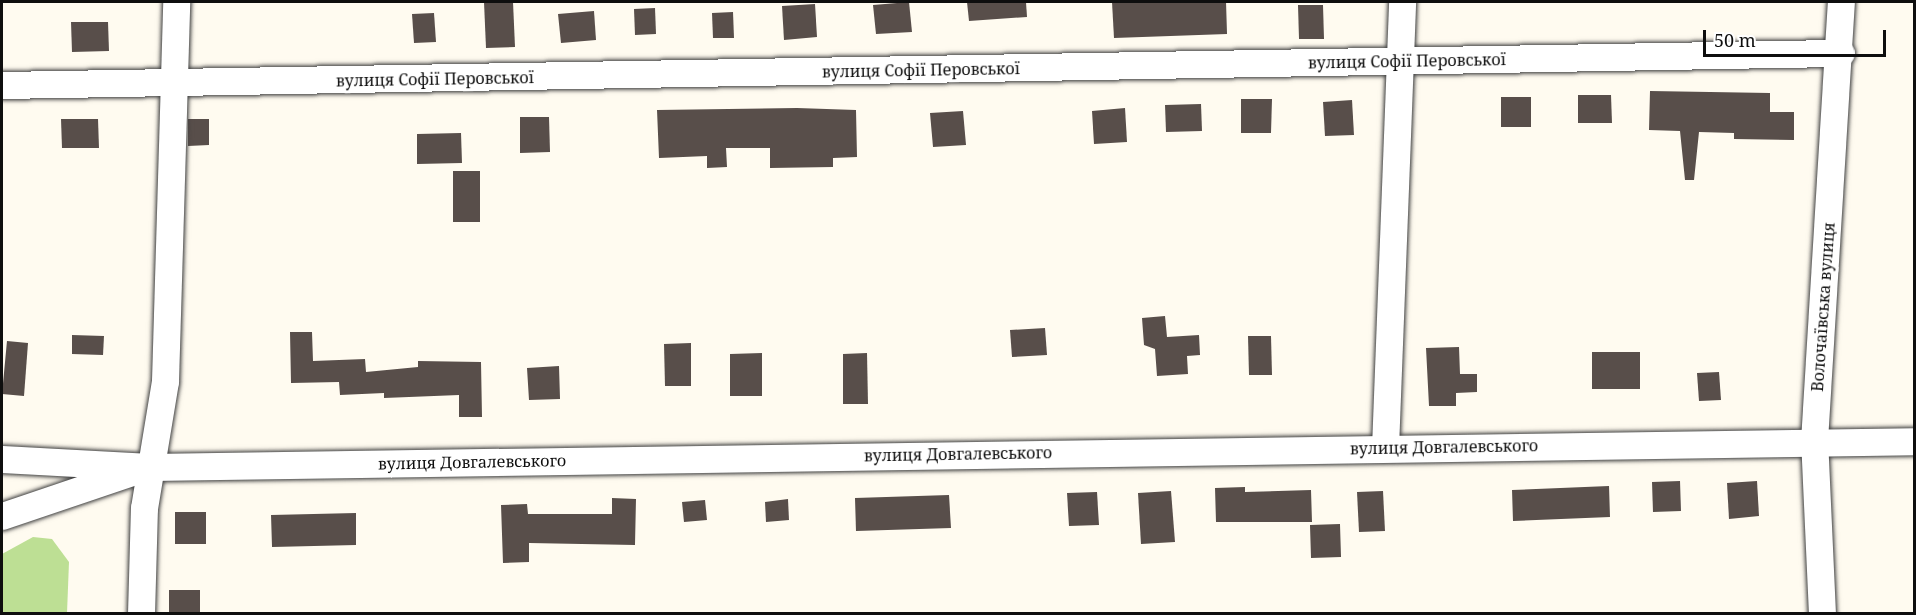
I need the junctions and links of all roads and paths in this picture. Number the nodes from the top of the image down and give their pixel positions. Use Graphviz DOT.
graph roads {
  1 [pos="176,2"];
  2 [pos="1402,2"];
  3 [pos="1841,2"];
  4 [pos="1840,53"];
  5 [pos="1402,61"];
  6 [pos="174,84"];
  7 [pos="2,85"];
  8 [pos="1814,441"];
  9 [pos="1914,441"];
  10 [pos="1385,448"];
  11 [pos="2,459"];
  12 [pos="150,467"];
  13 [pos="2,516"];
  14 [pos="141,614"];
  15 [pos="1822,614"];
  1 -- 6 [label="street"];
  2 -- 5 [label="street"];
  3 -- 4 [label="street, Волочаївська вулиця"];
  4 -- 5 [label="street, вулиця Софії Перовської"];
  4 -- 8 [label="street, Волочаївська вулиця"];
  5 -- 6 [label="street, вулиця Софії Перовської"];
  5 -- 10 [label="street"];
  6 -- 7 [label="street, вулиця Софії Перовської"];
  6 -- 12 [label="street"];
  8 -- 9 [label="street, вулиця Довгалевського"];
  8 -- 10 [label="street, вулиця Довгалевського"];
  8 -- 15 [label="street, Волочаївська вулиця"];
  10 -- 12 [label="street, вулиця Довгалевського"];
  11 -- 12 [label="street, вулиця Довгалевського"];
  12 -- 13 [label="street"];
  12 -- 14 [label="street"];
}
